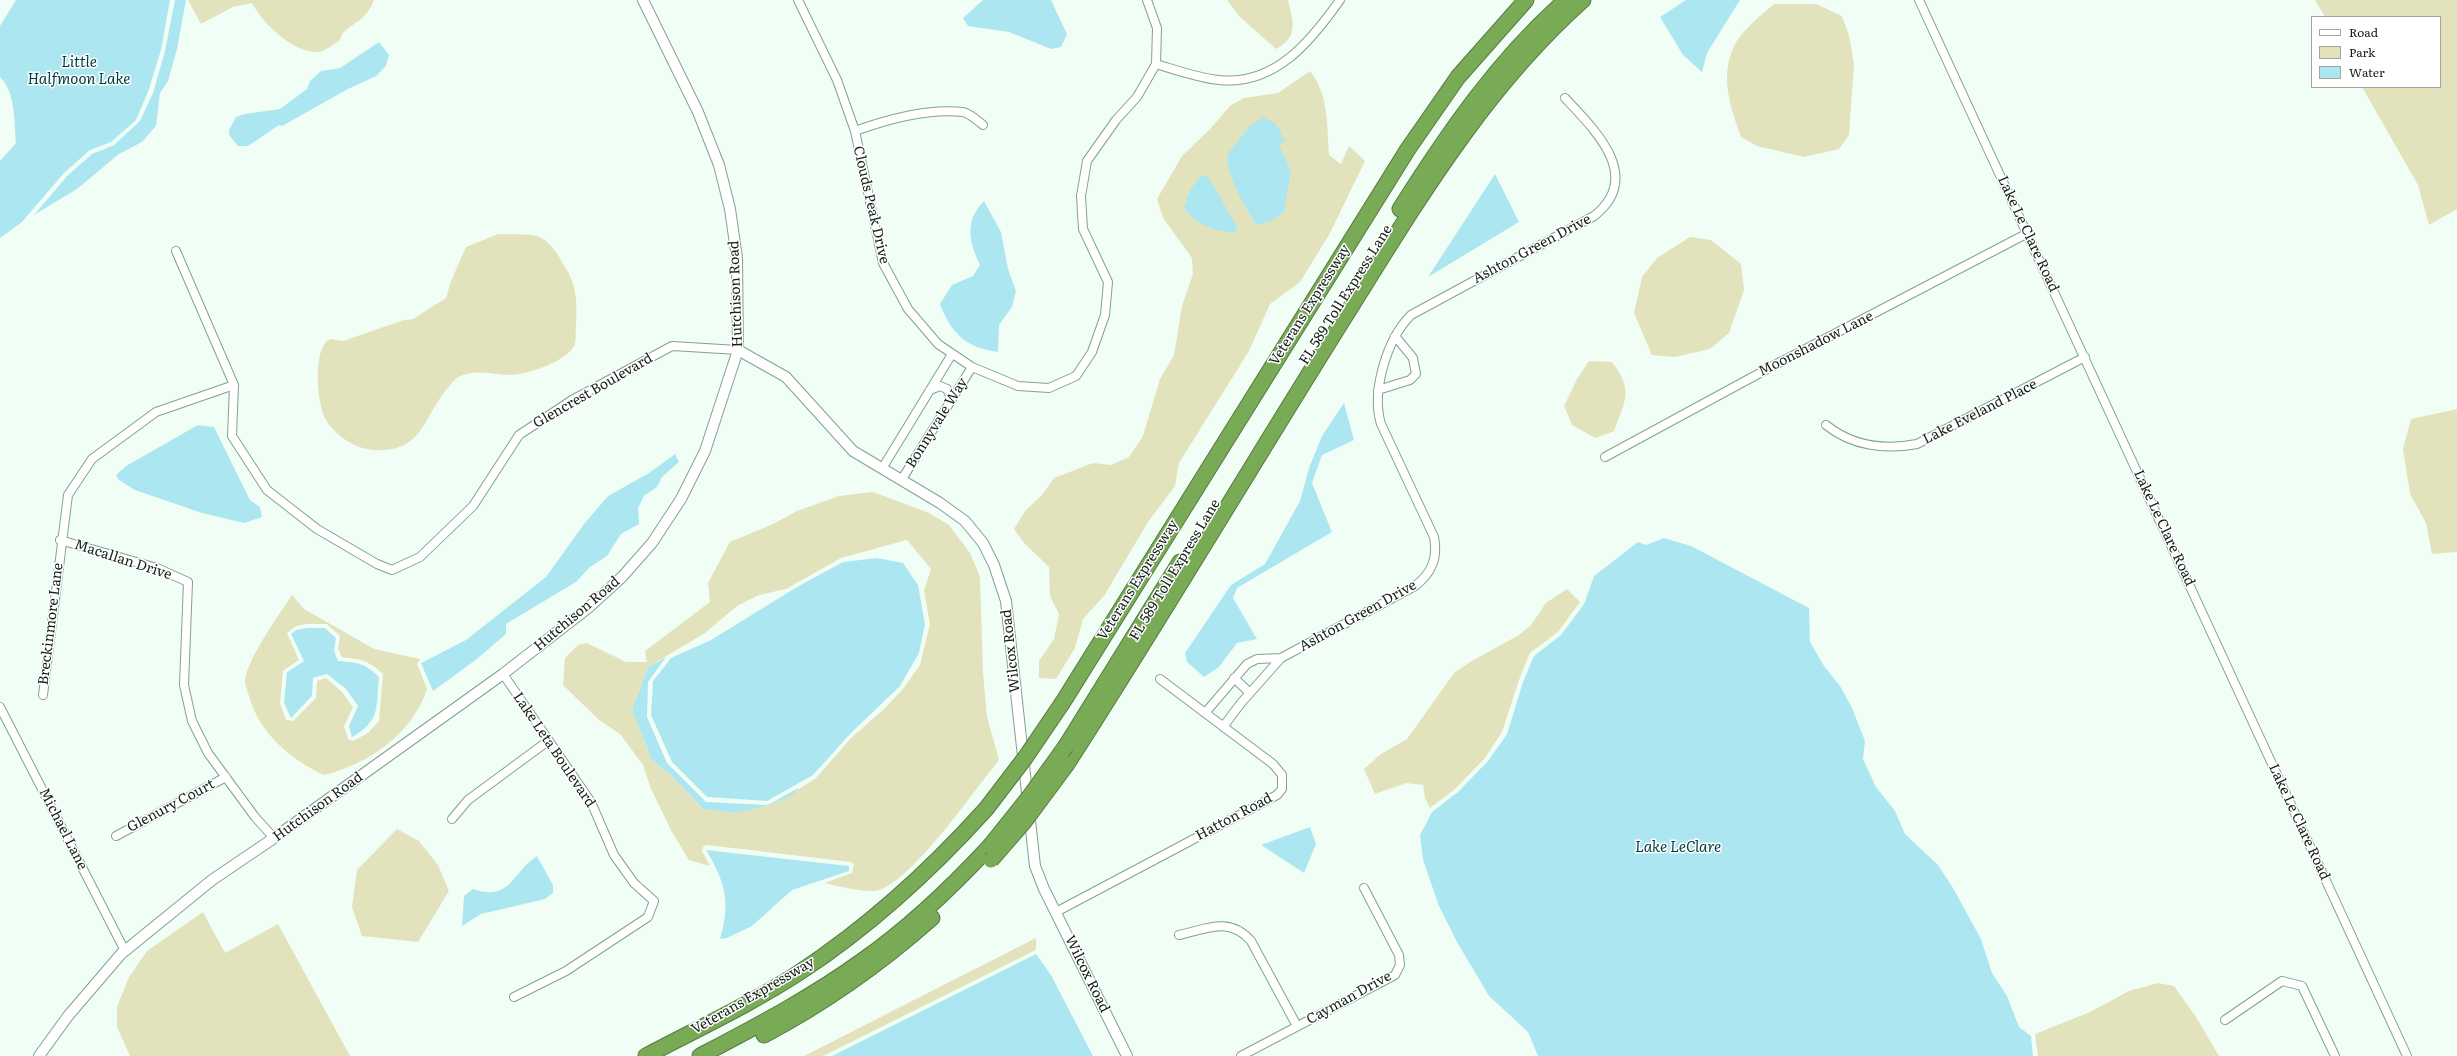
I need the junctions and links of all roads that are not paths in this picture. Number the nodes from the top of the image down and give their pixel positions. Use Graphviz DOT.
graph roads {
  1 [pos="643,0"];
  2 [pos="1147,0"];
  3 [pos="1340,0"];
  4 [pos="1526,0"];
  5 [pos="1566,0"];
  6 [pos="1583,0"];
  7 [pos="1919,0"];
  8 [pos="800,1"];
  9 [pos="1156,64"];
  10 [pos="1565,98"];
  11 [pos="983,125"];
  12 [pos="854,130"];
  13 [pos="2028,233"];
  14 [pos="176,251"];
  15 [pos="1395,336"];
  16 [pos="738,350"];
  17 [pos="952,354"];
  18 [pos="2085,357"];
  19 [pos="972,367"];
  20 [pos="234,385"];
  21 [pos="930,390"];
  22 [pos="1378,390"];
  23 [pos="951,398"];
  24 [pos="1826,425"];
  25 [pos="1604,457"];
  26 [pos="883,467"];
  27 [pos="902,479"];
  28 [pos="60,540"];
  29 [pos="1281,658"];
  30 [pos="503,674"];
  31 [pos="1234,678"];
  32 [pos="1160,679"];
  33 [pos="1250,693"];
  34 [pos="43,695"];
  35 [pos="0,707"];
  36 [pos="1205,713"];
  37 [pos="1223,727"];
  38 [pos="548,741"];
  39 [pos="226,777"];
  40 [pos="452,819"];
  41 [pos="116,836"];
  42 [pos="274,838"];
  43 [pos="990,853"];
  44 [pos="1364,888"];
  45 [pos="1056,912"];
  46 [pos="1179,935"];
  47 [pos="125,951"];
  48 [pos="514,997"];
  49 [pos="2225,1020"];
  50 [pos="1298,1026"];
  51 [pos="40,1056"];
  52 [pos="646,1056"];
  53 [pos="700,1056"];
  54 [pos="722,1056"];
  55 [pos="1127,1056"];
  56 [pos="1241,1056"];
  57 [pos="2335,1056"];
  58 [pos="2407,1056"];
  1 -- 16 [label="street, Hutchison Road"];
  2 -- 9 [label="street, Clouds Peak Drive"];
  3 -- 9 [label="street"];
  4 -- 52 [label="highway, Veterans Expressway, bridge"];
  5 -- 43 [label="highway, FL 589 Toll Express Lane, bridge"];
  6 -- 43 [label="highway, bridge"];
  7 -- 13 [label="street, Lake Le Clare Road"];
  8 -- 12 [label="street, Clouds Peak Drive"];
  9 -- 19 [label="street, Clouds Peak Drive"];
  10 -- 15 [label="street, Ashton Green Drive"];
  11 -- 12 [label="street"];
  12 -- 17 [label="street, Clouds Peak Drive"];
  13 -- 18 [label="street, Lake Le Clare Road"];
  13 -- 25 [label="street, Moonshadow Lane"];
  14 -- 20 [label="street, Glencrest Boulevard"];
  15 -- 22 [label="street, Ashton Green Drive"];
  15 -- 22 [label="street"];
  16 -- 20 [label="street, Glencrest Boulevard"];
  16 -- 26 [label="street, Wilcox Road"];
  16 -- 30 [label="street, Hutchison Road"];
  17 -- 19 [label="street, Clouds Peak Drive"];
  17 -- 21 [label="street, Bonnyvale Way"];
  18 -- 24 [label="street, Lake Eveland Place"];
  18 -- 58 [label="street, Lake Le Clare Road"];
  19 -- 23 [label="street, Bonnyvale Way"];
  20 -- 28 [label="street, Breckinmore Lane"];
  21 -- 23 [label="street"];
  21 -- 26 [label="street, Bonnyvale Way"];
  22 -- 29 [label="street, Ashton Green Drive"];
  23 -- 27 [label="street, Bonnyvale Way"];
  26 -- 27 [label="street, Wilcox Road"];
  27 -- 45 [label="street, Wilcox Road"];
  28 -- 34 [label="street, Breckinmore Lane"];
  28 -- 39 [label="street, Macallan Drive"];
  29 -- 31 [label="street, Ashton Green Drive"];
  29 -- 33 [label="street, Ashton Green Drive"];
  30 -- 38 [label="street, Lake Leta Boulevard"];
  30 -- 42 [label="street, Hutchison Road"];
  31 -- 33 [label="street"];
  31 -- 36 [label="street, Ashton Green Drive"];
  32 -- 36 [label="street, Hatton Road"];
  33 -- 37 [label="street, Ashton Green Drive"];
  35 -- 47 [label="street, Michael Lane"];
  36 -- 37 [label="street, Hatton Road"];
  37 -- 45 [label="street, Hatton Road"];
  38 -- 40 [label="street"];
  38 -- 48 [label="street, Lake Leta Boulevard"];
  39 -- 41 [label="street, Glenury Court"];
  39 -- 42 [label="street, Macallan Drive"];
  42 -- 47 [label="street, Hutchison Road"];
  43 -- 53 [label="highway, FL 589 Toll Express Lane"];
  43 -- 54 [label="highway"];
  44 -- 50 [label="street, Cayman Drive"];
  45 -- 55 [label="street, Wilcox Road"];
  46 -- 50 [label="street"];
  47 -- 51 [label="street, Hutchison Road"];
  49 -- 57 [label="street"];
  50 -- 56 [label="street, Cayman Drive"];
}
